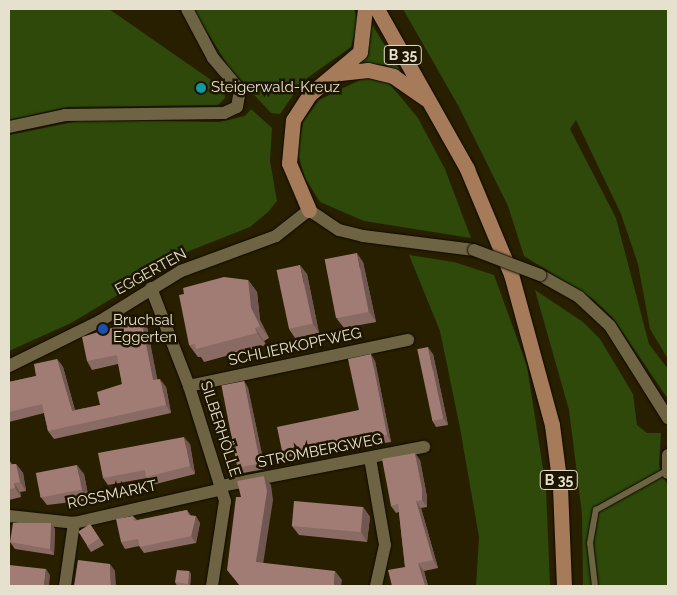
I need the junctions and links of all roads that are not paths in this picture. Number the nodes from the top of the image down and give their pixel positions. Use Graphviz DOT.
graph roads {
  1 [pos="187,9"];
  2 [pos="365,9"];
  3 [pos="377,9"];
  4 [pos="340,73"];
  5 [pos="430,101"];
  6 [pos="9,127"];
  7 [pos="309,210"];
  8 [pos="151,288"];
  9 [pos="408,340"];
  10 [pos="9,366"];
  11 [pos="189,386"];
  12 [pos="668,418"];
  13 [pos="424,447"];
  14 [pos="668,455"];
  15 [pos="370,458"];
  16 [pos="668,471"];
  17 [pos="222,488"];
  18 [pos="9,516"];
  19 [pos="74,523"];
  20 [pos="66,586"];
  21 [pos="212,586"];
  22 [pos="376,586"];
  23 [pos="564,586"];
  24 [pos="595,586"];
  1 -- 6 [label="street"];
  2 -- 4 [label="main road"];
  3 -- 5 [label="main road, B 35"];
  4 -- 5 [label="main road"];
  4 -- 7 [label="main road"];
  5 -- 23 [label="main road, B 35"];
  7 -- 8 [label="street, EGGERTEN"];
  7 -- 12 [label="street, bridge"];
  8 -- 10 [label="street, EGGERTEN"];
  8 -- 11 [label="street, SILBERHÖLLE"];
  9 -- 11 [label="street, SCHLIERKOPFWEG"];
  11 -- 17 [label="street, SILBERHÖLLE"];
  13 -- 15 [label="street, STROMBERGWEG"];
  14 -- 16 [label="street"];
  15 -- 17 [label="street, STROMBERGWEG"];
  15 -- 22 [label="street"];
  16 -- 24 [label="lane"];
  17 -- 19 [label="street, ROSSMARKT"];
  17 -- 21 [label="street, SILBERHÖLLE"];
  18 -- 19 [label="street, ROSSMARKT"];
  19 -- 20 [label="street"];
}
